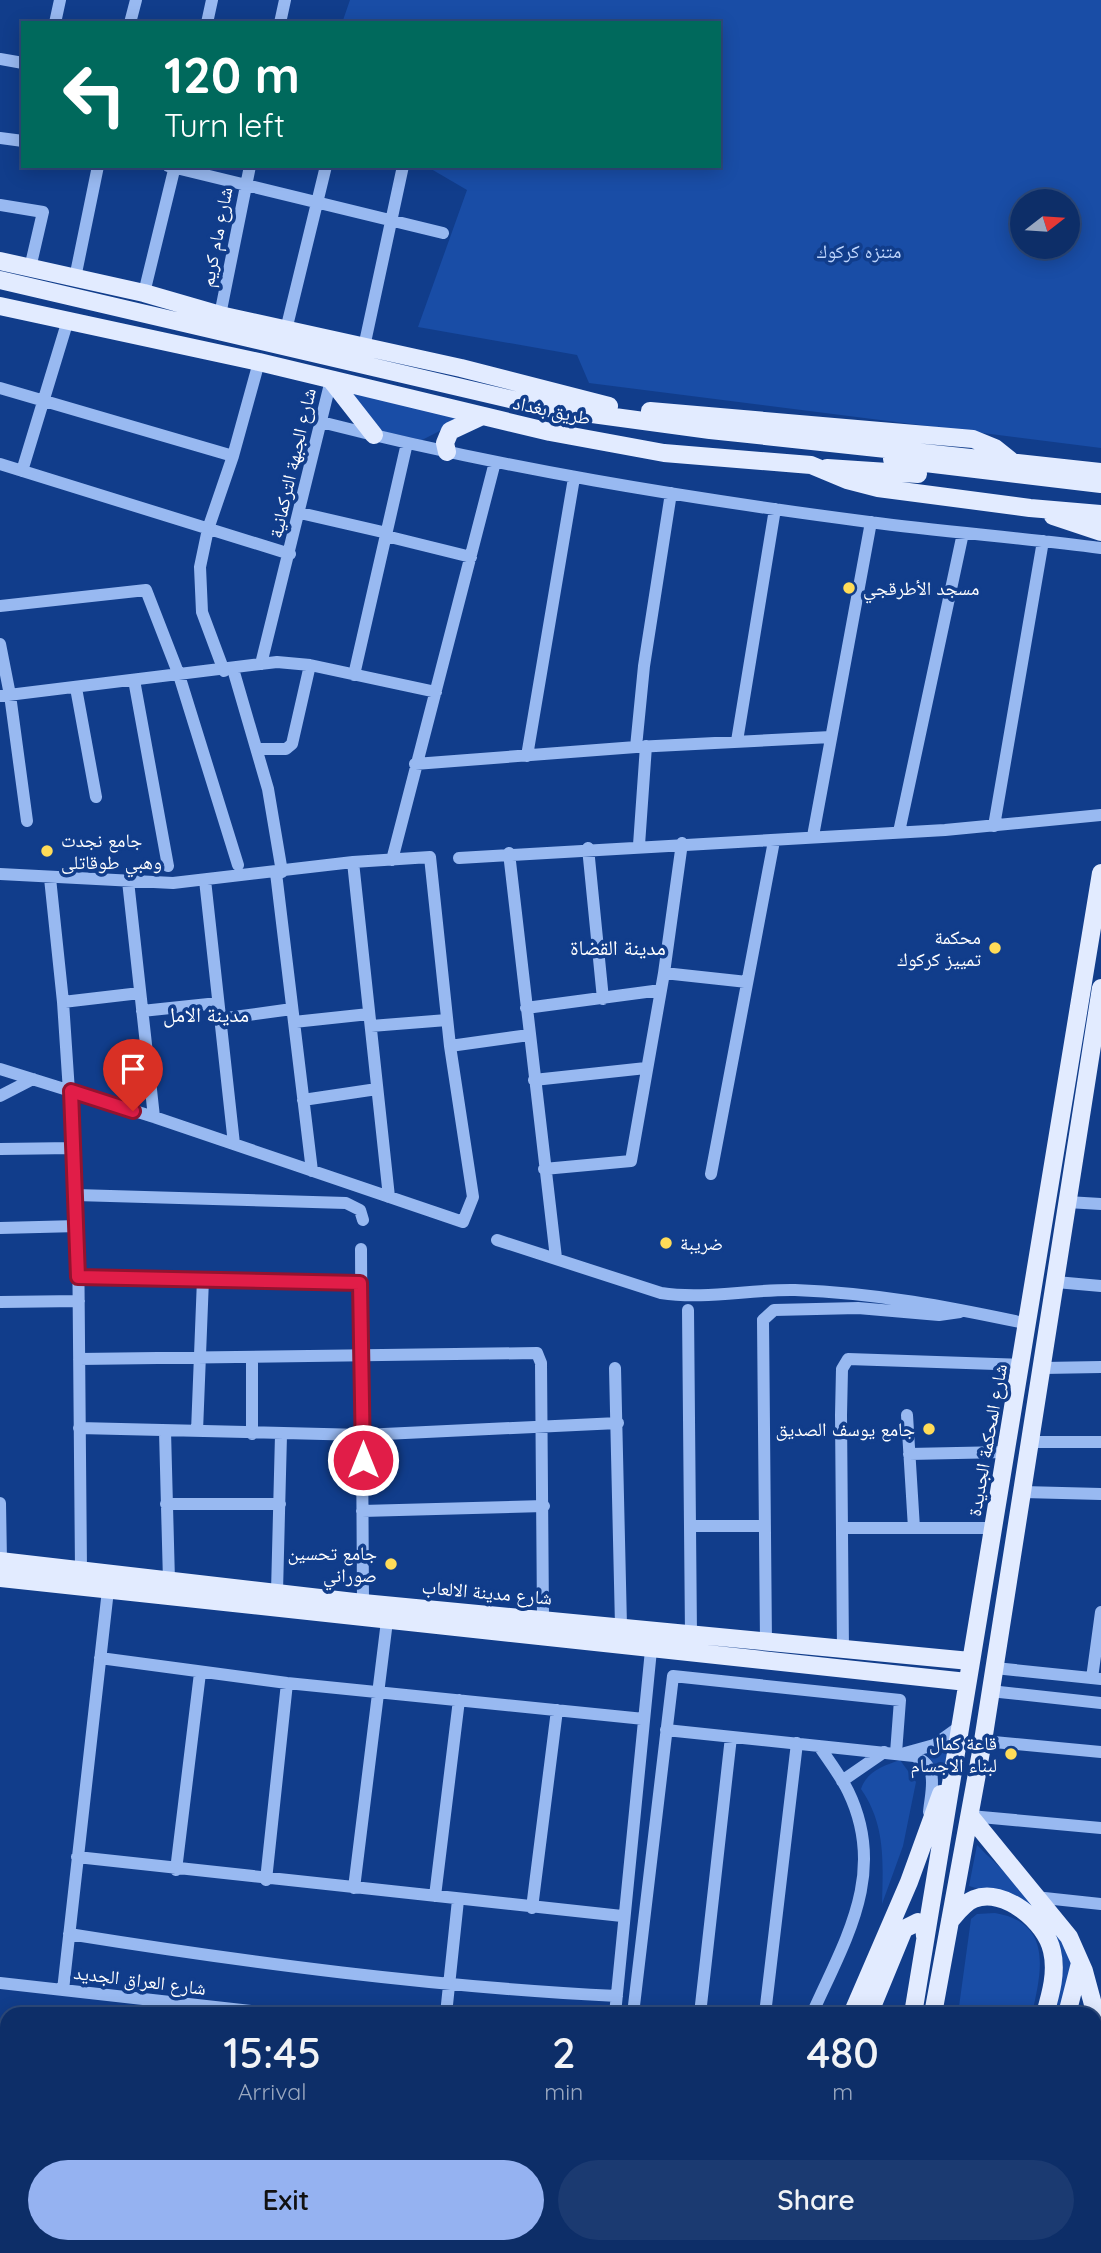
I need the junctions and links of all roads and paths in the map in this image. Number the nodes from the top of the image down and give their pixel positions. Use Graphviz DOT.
graph roads {
  1 [pos="60,0"];
  2 [pos="135,0"];
  3 [pos="212,0"];
  4 [pos="285,0"];
  5 [pos="55,21"];
  6 [pos="130,21"];
  7 [pos="207,21"];
  8 [pos="281,21"];
  9 [pos="0,59"];
  10 [pos="21,63"];
  11 [pos="0,138"];
  12 [pos="21,141"];
  13 [pos="98,168"];
  14 [pos="173,168"];
  15 [pos="177,168"];
  16 [pos="250,168"];
  17 [pos="326,168"];
  18 [pos="402,168"];
  19 [pos="246,185"];
  20 [pos="317,203"];
  21 [pos="0,205"];
  22 [pos="390,221"];
  23 [pos="443,233"];
  24 [pos="0,261"];
  25 [pos="30,268"];
  26 [pos="75,278"];
  27 [pos="0,280"];
  28 [pos="52,292"];
  29 [pos="144,293"];
  30 [pos="0,306"];
  31 [pos="220,315"];
  32 [pos="44,316"];
  33 [pos="192,316"];
  34 [pos="68,320"];
  35 [pos="286,330"];
  36 [pos="356,345"];
  37 [pos="259,362"];
  38 [pos="345,362"];
  39 [pos="430,371"];
  40 [pos="331,380"];
  41 [pos="0,388"];
  42 [pos="44,400"];
  43 [pos="482,416"];
  44 [pos="321,422"];
  45 [pos="728,424"];
  46 [pos="374,435"];
  47 [pos="788,438"];
  48 [pos="407,443"];
  49 [pos="447,452"];
  50 [pos="233,456"];
  51 [pos="828,460"];
  52 [pos="1010,460"];
  53 [pos="495,462"];
  54 [pos="0,464"];
  55 [pos="1096,469"];
  56 [pos="22,471"];
  57 [pos="574,478"];
  58 [pos="1101,484"];
  59 [pos="671,493"];
  60 [pos="1101,494"];
  61 [pos="1030,508"];
  62 [pos="775,509"];
  63 [pos="300,513"];
  64 [pos="1101,514"];
  65 [pos="871,522"];
  66 [pos="208,529"];
  67 [pos="1101,532"];
  68 [pos="963,533"];
  69 [pos="386,534"];
  70 [pos="1044,541"];
  71 [pos="1101,548"];
  72 [pos="290,554"];
  73 [pos="471,557"];
  74 [pos="0,606"];
  75 [pos="0,644"];
  76 [pos="261,664"];
  77 [pos="310,665"];
  78 [pos="229,670"];
  79 [pos="179,675"];
  80 [pos="354,675"];
  81 [pos="134,680"];
  82 [pos="76,688"];
  83 [pos="436,692"];
  84 [pos="5,696"];
  85 [pos="831,737"];
  86 [pos="737,741"];
  87 [pos="641,746"];
  88 [pos="258,748"];
  89 [pos="527,756"];
  90 [pos="415,764"];
  91 [pos="96,797"];
  92 [pos="1101,815"];
  93 [pos="27,821"];
  94 [pos="994,826"];
  95 [pos="900,832"];
  96 [pos="813,835"];
  97 [pos="774,841"];
  98 [pos="682,843"];
  99 [pos="639,845"];
  100 [pos="588,848"];
  101 [pos="509,853"];
  102 [pos="459,858"];
  103 [pos="391,860"];
  104 [pos="353,862"];
  105 [pos="238,865"];
  106 [pos="168,866"];
  107 [pos="279,872"];
  108 [pos="1101,873"];
  109 [pos="0,874"];
  110 [pos="50,878"];
  111 [pos="205,880"];
  112 [pos="128,881"];
  113 [pos="664,973"];
  114 [pos="747,982"];
  115 [pos="1101,988"];
  116 [pos="661,990"];
  117 [pos="140,993"];
  118 [pos="603,999"];
  119 [pos="63,1002"];
  120 [pos="218,1003"];
  121 [pos="526,1008"];
  122 [pos="142,1011"];
  123 [pos="293,1015"];
  124 [pos="219,1019"];
  125 [pos="370,1020"];
  126 [pos="447,1020"];
  127 [pos="529,1035"];
  128 [pos="450,1046"];
  129 [pos="646,1068"];
  130 [pos="0,1069"];
  131 [pos="33,1079"];
  132 [pos="534,1080"];
  133 [pos="377,1089"];
  134 [pos="71,1091"];
  135 [pos="0,1096"];
  136 [pos="303,1100"];
  137 [pos="154,1117"];
  138 [pos="234,1144"];
  139 [pos="73,1148"];
  140 [pos="0,1149"];
  141 [pos="544,1169"];
  142 [pos="312,1171"];
  143 [pos="711,1174"];
  144 [pos="76,1195"];
  145 [pos="389,1197"];
  146 [pos="1067,1202"];
  147 [pos="1101,1204"];
  148 [pos="363,1220"];
  149 [pos="78,1226"];
  150 [pos="0,1228"];
  151 [pos="497,1240"];
  152 [pos="361,1249"];
  153 [pos="556,1258"];
  154 [pos="78,1277"];
  155 [pos="203,1279"];
  156 [pos="1056,1282"];
  157 [pos="360,1283"];
  158 [pos="1101,1286"];
  159 [pos="79,1301"];
  160 [pos="0,1302"];
  161 [pos="688,1310"];
  162 [pos="967,1311"];
  163 [pos="1029,1324"];
  164 [pos="362,1356"];
  165 [pos="252,1357"];
  166 [pos="201,1358"];
  167 [pos="79,1359"];
  168 [pos="1022,1366"];
  169 [pos="1043,1367"];
  170 [pos="1101,1367"];
  171 [pos="615,1368"];
  172 [pos="906,1415"];
  173 [pos="618,1423"];
  174 [pos="79,1429"];
  175 [pos="541,1429"];
  176 [pos="165,1431"];
  177 [pos="197,1431"];
  178 [pos="252,1433"];
  179 [pos="281,1435"];
  180 [pos="363,1435"];
  181 [pos="1031,1442"];
  182 [pos="1101,1442"];
  183 [pos="1005,1452"];
  184 [pos="909,1454"];
  185 [pos="1023,1492"];
  186 [pos="1101,1494"];
  187 [pos="0,1503"];
  188 [pos="166,1504"];
  189 [pos="280,1504"];
  190 [pos="544,1506"];
  191 [pos="362,1511"];
  192 [pos="690,1526"];
  193 [pos="763,1526"];
  194 [pos="844,1528"];
  195 [pos="914,1528"];
  196 [pos="992,1528"];
  197 [pos="0,1561"];
  198 [pos="81,1571"];
  199 [pos="0,1578"];
  200 [pos="169,1581"];
  201 [pos="108,1590"];
  202 [pos="277,1592"];
  203 [pos="363,1602"];
  204 [pos="1101,1612"];
  205 [pos="484,1613"];
  206 [pos="543,1618"];
  207 [pos="387,1621"];
  208 [pos="621,1626"];
  209 [pos="484,1633"];
  210 [pos="691,1635"];
  211 [pos="766,1643"];
  212 [pos="651,1650"];
  213 [pos="843,1651"];
  214 [pos="100,1658"];
  215 [pos="970,1661"];
  216 [pos="995,1668"];
  217 [pos="200,1673"];
  218 [pos="1097,1678"];
  219 [pos="967,1682"];
  220 [pos="287,1683"];
  221 [pos="990,1691"];
  222 [pos="380,1693"];
  223 [pos="458,1700"];
  224 [pos="1101,1703"];
  225 [pos="556,1710"];
  226 [pos="644,1719"];
  227 [pos="959,1727"];
  228 [pos="666,1730"];
  229 [pos="731,1737"];
  230 [pos="983,1741"];
  231 [pos="797,1744"];
  232 [pos="820,1746"];
  233 [pos="1101,1752"];
  234 [pos="894,1753"];
  235 [pos="955,1758"];
  236 [pos="842,1781"];
  237 [pos="970,1816"];
  238 [pos="1101,1828"];
  239 [pos="927,1831"];
  240 [pos="77,1857"];
  241 [pos="176,1870"];
  242 [pos="266,1880"];
  243 [pos="354,1888"];
  244 [pos="435,1896"];
  245 [pos="1034,1897"];
  246 [pos="458,1900"];
  247 [pos="1101,1904"];
  248 [pos="532,1908"];
  249 [pos="622,1916"];
  250 [pos="950,1921"];
  251 [pos="69,1934"];
  252 [pos="925,1936"];
  253 [pos="1080,1962"];
  254 [pos="0,1983"];
  255 [pos="449,1983"];
  256 [pos="63,1990"];
  257 [pos="617,1996"];
  258 [pos="181,2007"];
  259 [pos="447,2007"];
  260 [pos="616,2007"];
  261 [pos="634,2007"];
  262 [pos="701,2007"];
  263 [pos="766,2007"];
  264 [pos="815,2007"];
  265 [pos="855,2007"];
  266 [pos="872,2007"];
  267 [pos="914,2007"];
  268 [pos="934,2007"];
  269 [pos="1046,2007"];
  270 [pos="1070,2007"];
  271 [pos="1096,2007"];
  1 -- 5 [label="street"];
  2 -- 6 [label="street"];
  3 -- 7 [label="street"];
  4 -- 8 [label="street"];
  9 -- 10 [label="street"];
  11 -- 12 [label="street"];
  13 -- 26 [label="street"];
  14 -- 29 [label="street"];
  15 -- 19 [label="street"];
  16 -- 19 [label="street, شارع مام كريم"];
  17 -- 20 [label="street"];
  18 -- 22 [label="street"];
  19 -- 20 [label="street"];
  19 -- 31 [label="street, شارع مام كريم"];
  20 -- 22 [label="street"];
  20 -- 35 [label="street"];
  21 -- 25 [label="street"];
  22 -- 23 [label="street"];
  22 -- 36 [label="street"];
  24 -- 25 [label="main road"];
  25 -- 26 [label="main road"];
  26 -- 29 [label="main road"];
  27 -- 28 [label="main road, طريق بغداد"];
  28 -- 32 [label="main road"];
  28 -- 33 [label="main road, طريق بغداد"];
  29 -- 33 [label="main road"];
  30 -- 32 [label="main road, طريق بغداد"];
  31 -- 33 [label="main road"];
  31 -- 35 [label="main road"];
  32 -- 34 [label="main road, طريق بغداد"];
  33 -- 38 [label="main road, طريق بغداد"];
  34 -- 37 [label="main road, طريق بغداد"];
  34 -- 42 [label="street"];
  35 -- 36 [label="main road"];
  36 -- 38 [label="main road"];
  36 -- 39 [label="main road"];
  37 -- 40 [label="main road, طريق بغداد"];
  37 -- 50 [label="street"];
  38 -- 39 [label="main road, طريق بغداد"];
  39 -- 45 [label="main road, طريق بغداد"];
  40 -- 43 [label="main road, طريق بغداد"];
  40 -- 44 [label="street, شارع الجبهة التركمانية"];
  40 -- 46 [label="main road"];
  41 -- 42 [label="street"];
  42 -- 50 [label="street"];
  42 -- 56 [label="street"];
  43 -- 49 [label="main road"];
  43 -- 51 [label="main road, طريق بغداد"];
  44 -- 46 [label="street"];
  44 -- 63 [label="street, شارع الجبهة التركمانية"];
  45 -- 47 [label="main road, طريق بغداد"];
  45 -- 52 [label="main road"];
  46 -- 48 [label="street"];
  47 -- 51 [label="main road"];
  47 -- 52 [label="main road, طريق بغداد"];
  48 -- 49 [label="street"];
  48 -- 69 [label="street"];
  49 -- 53 [label="street"];
  50 -- 66 [label="street"];
  51 -- 58 [label="main road"];
  51 -- 60 [label="main road"];
  51 -- 61 [label="main road, طريق بغداد"];
  52 -- 55 [label="main road, طريق بغداد"];
  53 -- 57 [label="street"];
  53 -- 73 [label="street"];
  54 -- 56 [label="street"];
  56 -- 66 [label="street"];
  57 -- 59 [label="street"];
  57 -- 89 [label="street"];
  59 -- 62 [label="street"];
  59 -- 87 [label="street"];
  61 -- 64 [label="main road, طريق بغداد"];
  61 -- 67 [label="main road"];
  62 -- 65 [label="street"];
  62 -- 86 [label="street"];
  63 -- 69 [label="street"];
  63 -- 72 [label="street, شارع الجبهة التركمانية"];
  65 -- 68 [label="street"];
  65 -- 85 [label="street"];
  66 -- 72 [label="street"];
  66 -- 78 [label="street"];
  68 -- 70 [label="street"];
  68 -- 95 [label="street"];
  69 -- 73 [label="street"];
  69 -- 80 [label="street"];
  70 -- 71 [label="street"];
  70 -- 94 [label="street"];
  72 -- 76 [label="street, شارع الجبهة التركمانية"];
  73 -- 83 [label="street"];
  74 -- 79 [label="street"];
  75 -- 84 [label="street"];
  76 -- 77 [label="street"];
  76 -- 78 [label="street"];
  77 -- 80 [label="street"];
  77 -- 88 [label="street"];
  78 -- 79 [label="street"];
  78 -- 88 [label="street"];
  79 -- 81 [label="street"];
  79 -- 105 [label="street"];
  80 -- 83 [label="street"];
  81 -- 82 [label="street"];
  81 -- 106 [label="street"];
  82 -- 84 [label="street"];
  82 -- 91 [label="street"];
  83 -- 90 [label="street"];
  84 -- 93 [label="street"];
  85 -- 86 [label="street"];
  85 -- 96 [label="street"];
  86 -- 87 [label="street"];
  87 -- 89 [label="street"];
  87 -- 99 [label="street"];
  88 -- 107 [label="street"];
  89 -- 90 [label="street"];
  90 -- 103 [label="street"];
  92 -- 94 [label="street"];
  94 -- 95 [label="street"];
  95 -- 96 [label="street"];
  96 -- 97 [label="street"];
  97 -- 98 [label="street"];
  97 -- 114 [label="street"];
  98 -- 99 [label="street"];
  98 -- 113 [label="street"];
  99 -- 100 [label="street"];
  100 -- 101 [label="street"];
  100 -- 118 [label="street"];
  101 -- 102 [label="street"];
  101 -- 121 [label="street"];
  103 -- 104 [label="street"];
  103 -- 126 [label="street"];
  104 -- 107 [label="street"];
  104 -- 125 [label="street"];
  107 -- 111 [label="street"];
  107 -- 123 [label="street"];
  108 -- 163 [label="main road, شارع المحكمة الجديدة"];
  109 -- 110 [label="street"];
  110 -- 112 [label="street"];
  110 -- 119 [label="street"];
  111 -- 112 [label="street"];
  111 -- 120 [label="street"];
  112 -- 117 [label="street"];
  113 -- 114 [label="street"];
  113 -- 116 [label="street"];
  114 -- 143 [label="street"];
  115 -- 146 [label="main road"];
  116 -- 118 [label="street"];
  116 -- 129 [label="street"];
  117 -- 119 [label="street"];
  117 -- 122 [label="street"];
  118 -- 121 [label="street"];
  119 -- 134 [label="street"];
  120 -- 122 [label="street"];
  120 -- 124 [label="street"];
  121 -- 127 [label="street"];
  122 -- 137 [label="street"];
  123 -- 124 [label="street"];
  123 -- 125 [label="street"];
  123 -- 136 [label="street"];
  124 -- 138 [label="street"];
  125 -- 126 [label="street"];
  125 -- 133 [label="street"];
  126 -- 128 [label="street"];
  127 -- 128 [label="street"];
  127 -- 132 [label="street"];
  128 -- 145 [label="street"];
  129 -- 132 [label="street"];
  129 -- 141 [label="street"];
  130 -- 131 [label="street"];
  131 -- 134 [label="street"];
  131 -- 135 [label="street"];
  132 -- 141 [label="street"];
  133 -- 136 [label="street"];
  133 -- 145 [label="street"];
  134 -- 137 [label="street"];
  134 -- 139 [label="street"];
  136 -- 142 [label="street"];
  137 -- 138 [label="street"];
  138 -- 142 [label="street"];
  139 -- 140 [label="street"];
  139 -- 144 [label="street"];
  141 -- 153 [label="street"];
  142 -- 145 [label="street"];
  144 -- 148 [label="street"];
  144 -- 149 [label="street"];
  146 -- 147 [label="street"];
  146 -- 156 [label="main road"];
  149 -- 150 [label="street"];
  149 -- 154 [label="street"];
  151 -- 153 [label="street"];
  152 -- 157 [label="street"];
  153 -- 162 [label="street"];
  154 -- 155 [label="street"];
  154 -- 159 [label="street"];
  155 -- 157 [label="street"];
  155 -- 166 [label="street"];
  156 -- 158 [label="street"];
  156 -- 169 [label="main road"];
  157 -- 164 [label="street"];
  159 -- 160 [label="street"];
  159 -- 167 [label="street"];
  161 -- 192 [label="street"];
  162 -- 163 [label="street"];
  162 -- 193 [label="street"];
  163 -- 168 [label="main road, شارع المحكمة الجديدة"];
  164 -- 165 [label="street"];
  164 -- 175 [label="street"];
  164 -- 180 [label="street"];
  165 -- 166 [label="street"];
  165 -- 178 [label="street"];
  166 -- 167 [label="street"];
  166 -- 177 [label="street"];
  167 -- 174 [label="street"];
  168 -- 183 [label="main road, شارع المحكمة الجديدة"];
  168 -- 194 [label="street"];
  169 -- 170 [label="street"];
  169 -- 181 [label="main road"];
  171 -- 173 [label="street"];
  172 -- 184 [label="street"];
  173 -- 175 [label="street"];
  173 -- 208 [label="street"];
  174 -- 176 [label="street"];
  174 -- 198 [label="street"];
  175 -- 180 [label="street"];
  175 -- 190 [label="street"];
  176 -- 177 [label="street"];
  176 -- 188 [label="street"];
  177 -- 178 [label="street"];
  178 -- 179 [label="street"];
  179 -- 180 [label="street"];
  179 -- 189 [label="street"];
  180 -- 191 [label="street"];
  181 -- 182 [label="street"];
  181 -- 185 [label="main road"];
  183 -- 184 [label="street"];
  183 -- 196 [label="main road, شارع المحكمة الجديدة"];
  184 -- 195 [label="street"];
  185 -- 186 [label="street"];
  185 -- 216 [label="main road"];
  187 -- 197 [label="street"];
  188 -- 189 [label="street"];
  188 -- 200 [label="street"];
  189 -- 202 [label="street"];
  190 -- 191 [label="street"];
  190 -- 206 [label="street"];
  191 -- 203 [label="street"];
  192 -- 193 [label="street"];
  192 -- 210 [label="street"];
  193 -- 211 [label="street"];
  194 -- 195 [label="street"];
  194 -- 213 [label="street"];
  195 -- 196 [label="street"];
  196 -- 215 [label="main road, شارع المحكمة الجديدة"];
  197 -- 198 [label="main road, شارع مدينة الالعاب"];
  198 -- 200 [label="main road, شارع مدينة الالعاب"];
  199 -- 201 [label="main road, شارع مدينة الالعاب"];
  200 -- 202 [label="main road, شارع مدينة الالعاب"];
  201 -- 207 [label="main road, شارع مدينة الالعاب"];
  201 -- 214 [label="street"];
  202 -- 203 [label="main road, شارع مدينة الالعاب"];
  203 -- 205 [label="main road, شارع مدينة الالعاب"];
  204 -- 218 [label="street"];
  205 -- 206 [label="main road, شارع مدينة الالعاب"];
  205 -- 209 [label="main road"];
  206 -- 208 [label="main road, شارع مدينة الالعاب"];
  207 -- 209 [label="main road, شارع مدينة الالعاب"];
  207 -- 222 [label="street"];
  208 -- 210 [label="main road, شارع مدينة الالعاب"];
  209 -- 212 [label="main road, شارع مدينة الالعاب"];
  210 -- 211 [label="main road, شارع مدينة الالعاب"];
  211 -- 213 [label="main road, شارع مدينة الالعاب"];
  212 -- 219 [label="main road, شارع مدينة الالعاب"];
  212 -- 226 [label="street"];
  213 -- 215 [label="main road, شارع مدينة الالعاب"];
  214 -- 217 [label="street"];
  214 -- 240 [label="street"];
  215 -- 219 [label="main road, شارع المحكمة الجديدة"];
  216 -- 218 [label="street"];
  216 -- 221 [label="main road"];
  217 -- 220 [label="street"];
  217 -- 241 [label="street"];
  219 -- 227 [label="main road, شارع المحكمة الجديدة"];
  220 -- 222 [label="street"];
  220 -- 242 [label="street"];
  221 -- 224 [label="street"];
  221 -- 230 [label="main road"];
  222 -- 223 [label="street"];
  222 -- 243 [label="street"];
  223 -- 225 [label="street"];
  223 -- 244 [label="street"];
  225 -- 226 [label="street"];
  225 -- 248 [label="street"];
  226 -- 249 [label="street"];
  227 -- 234 [label="street"];
  227 -- 235 [label="main road, شارع المحكمة الجديدة"];
  228 -- 229 [label="street"];
  228 -- 234 [label="street"];
  228 -- 261 [label="street"];
  229 -- 231 [label="street"];
  229 -- 262 [label="street"];
  230 -- 233 [label="street"];
  230 -- 237 [label="main road"];
  231 -- 232 [label="street"];
  231 -- 263 [label="street"];
  232 -- 234 [label="street"];
  232 -- 236 [label="street"];
  234 -- 236 [label="street"];
  234 -- 239 [label="street"];
  235 -- 239 [label="main road"];
  235 -- 252 [label="main road, شارع المحكمة الجديدة"];
  236 -- 264 [label="street"];
  237 -- 238 [label="street"];
  237 -- 245 [label="main road"];
  237 -- 250 [label="main road"];
  239 -- 265 [label="main road"];
  240 -- 241 [label="street"];
  240 -- 251 [label="street"];
  241 -- 242 [label="street"];
  242 -- 243 [label="street"];
  243 -- 244 [label="street"];
  244 -- 246 [label="street"];
  245 -- 247 [label="street"];
  245 -- 253 [label="main road"];
  246 -- 248 [label="street"];
  246 -- 255 [label="street"];
  248 -- 249 [label="street"];
  249 -- 257 [label="street"];
  250 -- 268 [label="main road"];
  250 -- 269 [label="main road"];
  251 -- 255 [label="street"];
  251 -- 256 [label="street"];
  252 -- 266 [label="main road"];
  252 -- 267 [label="main road, شارع المحكمة الجديدة"];
  253 -- 270 [label="main road"];
  253 -- 271 [label="main road"];
  254 -- 256 [label="street, شارع العراق الجديد"];
  255 -- 257 [label="street"];
  255 -- 259 [label="street"];
  256 -- 258 [label="street, شارع العراق الجديد"];
  257 -- 260 [label="street"];
}
